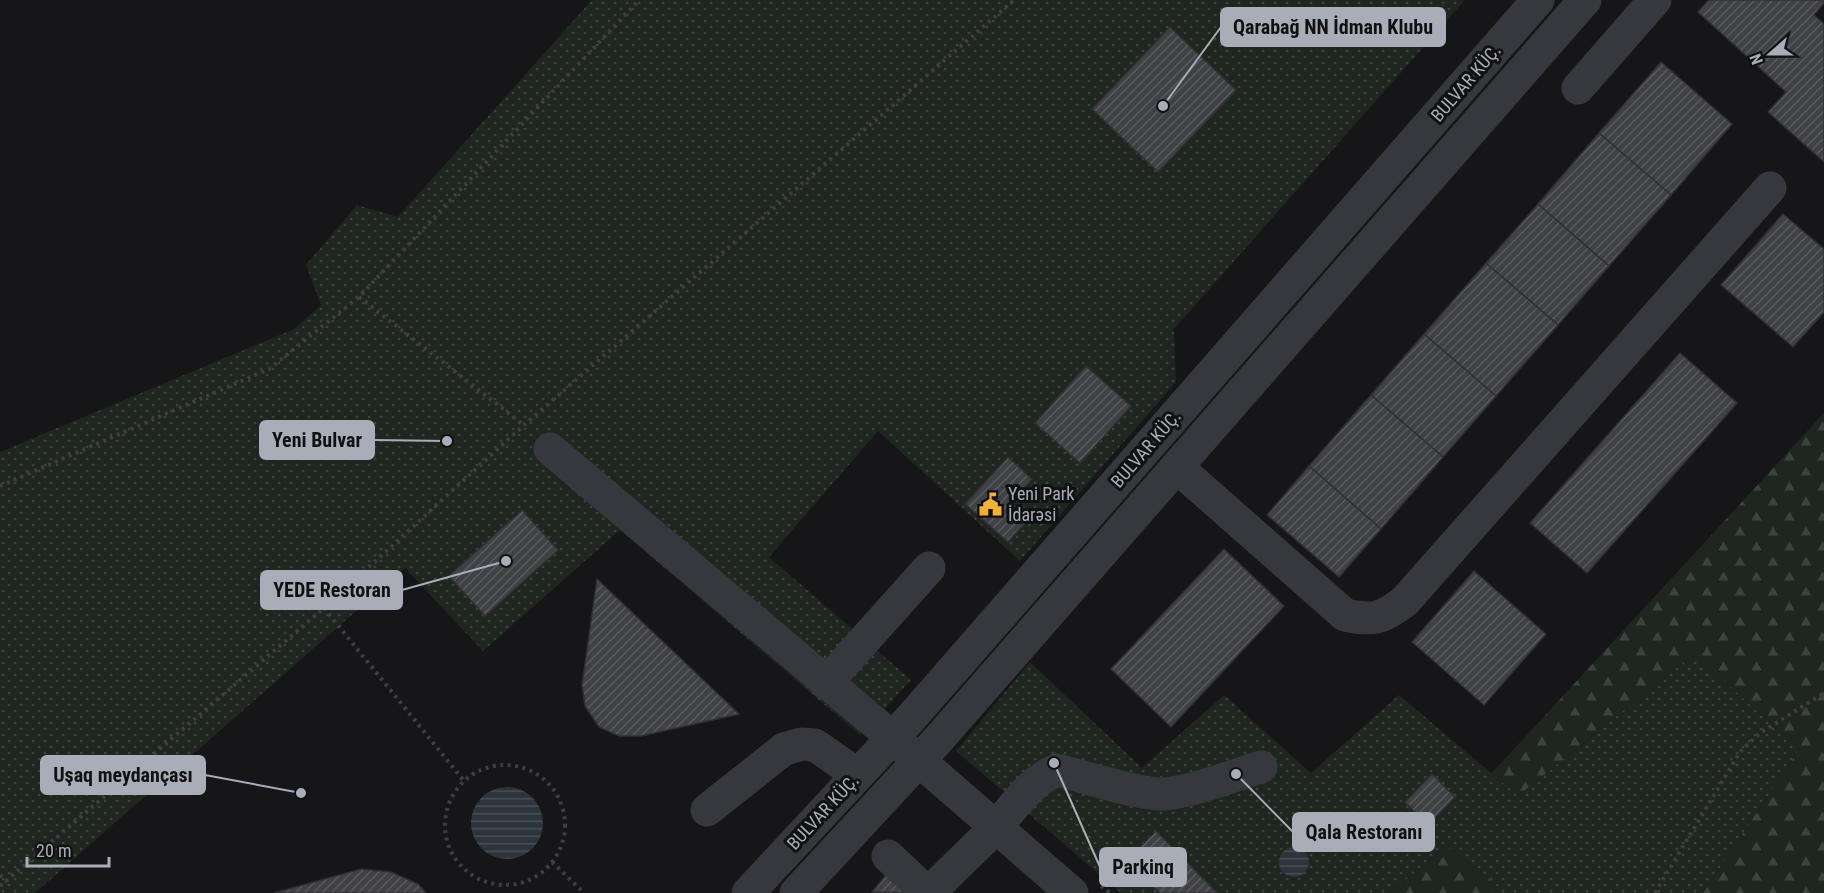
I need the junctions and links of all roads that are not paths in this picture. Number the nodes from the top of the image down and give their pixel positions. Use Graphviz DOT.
graph roads {
  1 [pos="1538,0"];
  2 [pos="1585,0"];
  3 [pos="1655,0"];
  4 [pos="1578,88"];
  5 [pos="1770,189"];
  6 [pos="1175,416"];
  7 [pos="1202,440"];
  8 [pos="550,449"];
  9 [pos="1178,468"];
  10 [pos="929,568"];
  11 [pos="826,683"];
  12 [pos="893,738"];
  13 [pos="919,761"];
  14 [pos="1261,767"];
  15 [pos="858,775"];
  16 [pos="707,810"];
  17 [pos="995,827"];
  18 [pos="888,856"];
  19 [pos="748,893"];
  20 [pos="796,893"];
  21 [pos="1072,893"];
  1 -- 6 [label="street, BULVAR KÜÇ."];
  2 -- 7 [label="street, BULVAR KÜÇ."];
  3 -- 4 [label="street"];
  5 -- 9 [label="street"];
  6 -- 7 [label="street"];
  6 -- 12 [label="street, BULVAR KÜÇ."];
  7 -- 9 [label="street, BULVAR KÜÇ."];
  8 -- 11 [label="street"];
  9 -- 13 [label="street, BULVAR KÜÇ."];
  10 -- 11 [label="street"];
  11 -- 12 [label="street"];
  12 -- 13 [label="street"];
  12 -- 15 [label="street, BULVAR KÜÇ."];
  13 -- 17 [label="street"];
  13 -- 20 [label="street, BULVAR KÜÇ."];
  14 -- 17 [label="street"];
  15 -- 16 [label="street"];
  15 -- 19 [label="street, BULVAR KÜÇ."];
  17 -- 18 [label="street"];
  17 -- 21 [label="street"];
}
